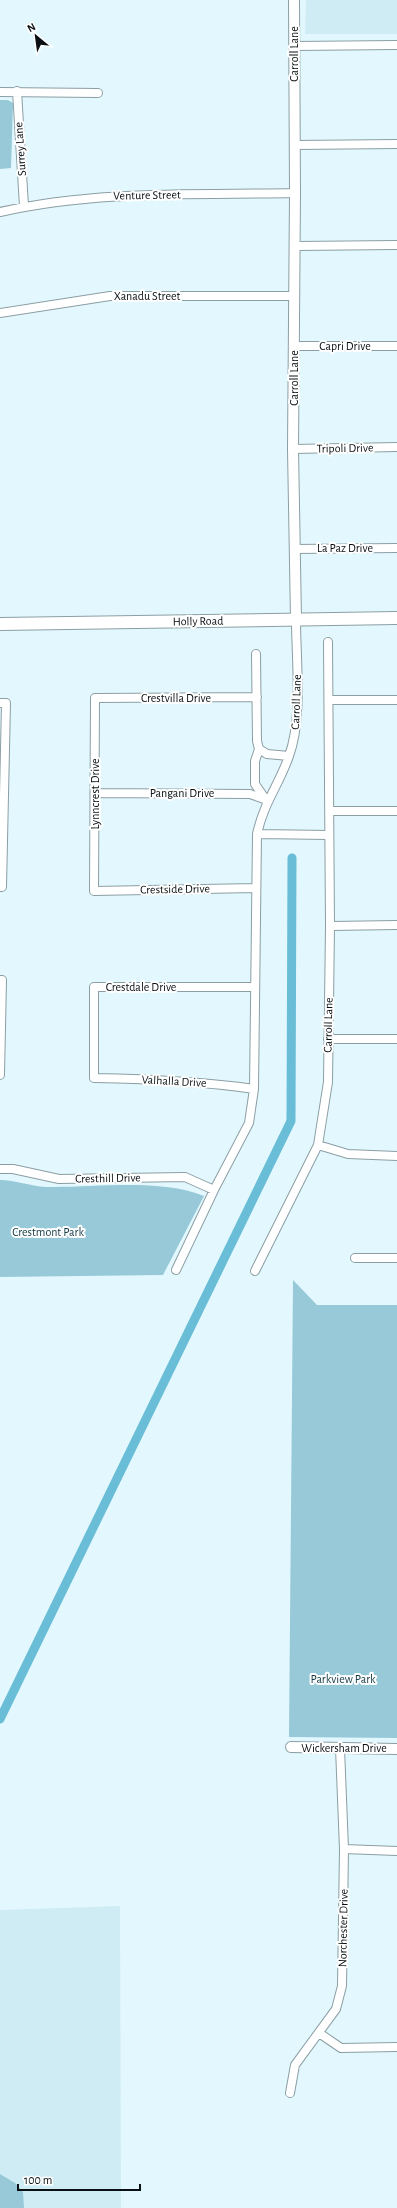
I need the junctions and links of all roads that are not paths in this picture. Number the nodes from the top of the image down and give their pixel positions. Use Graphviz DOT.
graph roads {
  1 [pos="294,0"];
  2 [pos="397,45"];
  3 [pos="294,46"];
  4 [pos="17,91"];
  5 [pos="0,92"];
  6 [pos="98,93"];
  7 [pos="397,144"];
  8 [pos="295,145"];
  9 [pos="295,193"];
  10 [pos="24,206"];
  11 [pos="0,212"];
  12 [pos="295,246"];
  13 [pos="397,246"];
  14 [pos="294,296"];
  15 [pos="0,313"];
  16 [pos="294,346"];
  17 [pos="397,346"];
  18 [pos="397,447"];
  19 [pos="293,449"];
  20 [pos="397,548"];
  21 [pos="294,549"];
  22 [pos="397,618"];
  23 [pos="296,619"];
  24 [pos="0,624"];
  25 [pos="328,642"];
  26 [pos="256,654"];
  27 [pos="257,697"];
  28 [pos="95,698"];
  29 [pos="329,700"];
  30 [pos="397,700"];
  31 [pos="3,703"];
  32 [pos="259,749"];
  33 [pos="289,756"];
  34 [pos="1,793"];
  35 [pos="95,793"];
  36 [pos="267,800"];
  37 [pos="330,810"];
  38 [pos="397,811"];
  39 [pos="257,834"];
  40 [pos="329,835"];
  41 [pos="1,887"];
  42 [pos="256,888"];
  43 [pos="94,890"];
  44 [pos="397,925"];
  45 [pos="330,926"];
  46 [pos="1,980"];
  47 [pos="255,987"];
  48 [pos="328,1039"];
  49 [pos="397,1039"];
  50 [pos="1,1075"];
  51 [pos="94,1078"];
  52 [pos="254,1089"];
  53 [pos="318,1145"];
  54 [pos="397,1156"];
  55 [pos="0,1169"];
  56 [pos="214,1190"];
  57 [pos="355,1258"];
  58 [pos="397,1258"];
  59 [pos="176,1270"];
  60 [pos="255,1272"];
  61 [pos="291,1747"];
  62 [pos="340,1748"];
  63 [pos="397,1748"];
  64 [pos="344,1849"];
  65 [pos="397,1851"];
  66 [pos="319,2033"];
  67 [pos="397,2047"];
  68 [pos="290,2093"];
  1 -- 3 [label="street, Carroll Lane"];
  2 -- 3 [label="street"];
  3 -- 8 [label="street, Carroll Lane"];
  4 -- 5 [label="street"];
  4 -- 6 [label="street"];
  4 -- 10 [label="street, Surrey Lane"];
  7 -- 8 [label="street"];
  8 -- 9 [label="street, Carroll Lane"];
  9 -- 10 [label="street, Venture Street"];
  9 -- 12 [label="street, Carroll Lane"];
  10 -- 11 [label="street, Venture Street"];
  12 -- 13 [label="street"];
  12 -- 14 [label="street, Carroll Lane"];
  14 -- 15 [label="street, Xanadu Street"];
  14 -- 16 [label="street, Carroll Lane"];
  16 -- 17 [label="street, Capri Drive"];
  16 -- 19 [label="street, Carroll Lane"];
  18 -- 19 [label="street, Tripoli Drive"];
  19 -- 21 [label="street, Carroll Lane"];
  20 -- 21 [label="street, La Paz Drive"];
  21 -- 23 [label="street, Carroll Lane"];
  22 -- 23 [label="main road, Holly Road"];
  23 -- 24 [label="main road, Holly Road"];
  23 -- 33 [label="street, Carroll Lane"];
  25 -- 29 [label="street, Carroll Lane"];
  26 -- 27 [label="street"];
  27 -- 28 [label="street, Crestvilla Drive"];
  27 -- 32 [label="street"];
  28 -- 35 [label="street, Lynncrest Drive"];
  29 -- 30 [label="street"];
  29 -- 37 [label="street, Carroll Lane"];
  31 -- 34 [label="street"];
  32 -- 33 [label="street"];
  32 -- 36 [label="street"];
  33 -- 36 [label="street, Carroll Lane"];
  34 -- 41 [label="street"];
  35 -- 36 [label="street, Pangani Drive"];
  35 -- 43 [label="street, Lynncrest Drive"];
  36 -- 39 [label="street, Carroll Lane"];
  37 -- 38 [label="street"];
  37 -- 40 [label="street, Carroll Lane"];
  39 -- 40 [label="street"];
  39 -- 42 [label="street, Carroll Lane"];
  40 -- 45 [label="street, Carroll Lane"];
  42 -- 43 [label="street, Crestside Drive"];
  42 -- 47 [label="street, Carroll Lane"];
  44 -- 45 [label="street"];
  45 -- 48 [label="street, Carroll Lane"];
  46 -- 50 [label="street"];
  47 -- 51 [label="street, Crestdale Drive"];
  47 -- 52 [label="street, Carroll Lane"];
  48 -- 49 [label="street"];
  48 -- 53 [label="street, Carroll Lane"];
  51 -- 52 [label="street, Valhalla Drive"];
  52 -- 56 [label="street, Carroll Lane"];
  53 -- 54 [label="street"];
  53 -- 60 [label="street, Carroll Lane"];
  55 -- 56 [label="street, Cresthill Drive"];
  56 -- 59 [label="street, Carroll Lane"];
  57 -- 58 [label="street"];
  61 -- 62 [label="street, Wickersham Drive"];
  62 -- 63 [label="street, Wickersham Drive"];
  62 -- 64 [label="street, Norchester Drive"];
  64 -- 65 [label="street"];
  64 -- 66 [label="street, Norchester Drive"];
  66 -- 67 [label="street"];
  66 -- 68 [label="street, Norchester Drive"];
}
